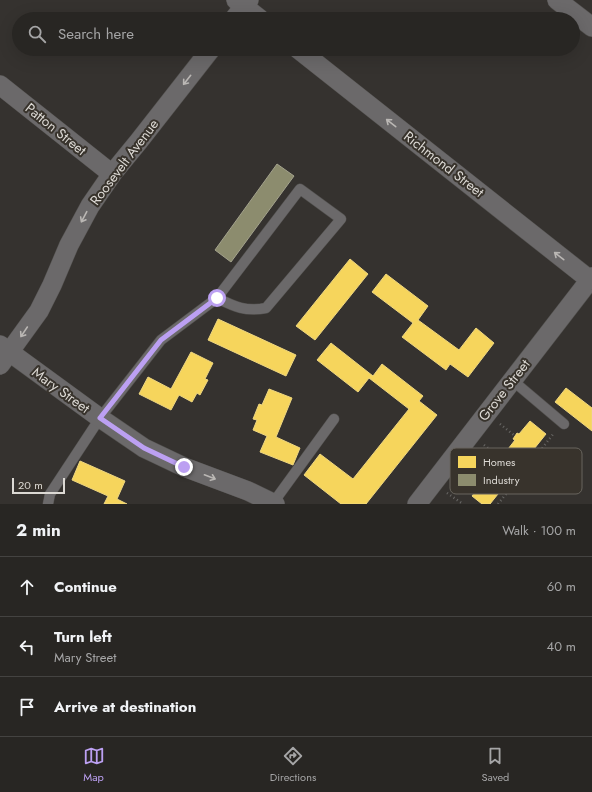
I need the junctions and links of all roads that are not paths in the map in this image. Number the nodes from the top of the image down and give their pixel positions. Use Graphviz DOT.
graph roads {
  1 [pos="557,0"];
  2 [pos="240,6"];
  3 [pos="249,12"];
  4 [pos="573,12"];
  5 [pos="580,18"];
  6 [pos="592,27"];
  7 [pos="205,56"];
  8 [pos="307,56"];
  9 [pos="0,85"];
  10 [pos="112,174"];
  11 [pos="591,278"];
  12 [pos="217,298"];
  13 [pos="3,354"];
  14 [pos="512,380"];
  15 [pos="100,418"];
  16 [pos="334,419"];
  17 [pos="564,424"];
  18 [pos="460,448"];
  19 [pos="450,461"];
  20 [pos="48,504"];
  21 [pos="274,504"];
  22 [pos="417,504"];
  1 -- 4 [label="street"];
  2 -- 3 [label="street"];
  5 -- 6 [label="street"];
  7 -- 10 [label="street, Roosevelt Avenue, one-way"];
  11 -- 8 [label="street, Richmond Street, one-way"];
  9 -- 10 [label="street, Patton Street"];
  10 -- 13 [label="street, Roosevelt Avenue, one-way"];
  11 -- 14 [label="street, Grove Street"];
  12 -- 12 [label="lane"];
  12 -- 15 [label="lane"];
  13 -- 15 [label="street, Mary Street"];
  14 -- 17 [label="lane"];
  14 -- 18 [label="street, Grove Street"];
  15 -- 20 [label="lane"];
  15 -- 21 [label="street, Mary Street, one-way"];
  16 -- 21 [label="lane"];
  19 -- 22 [label="street, Grove Street"];
}
